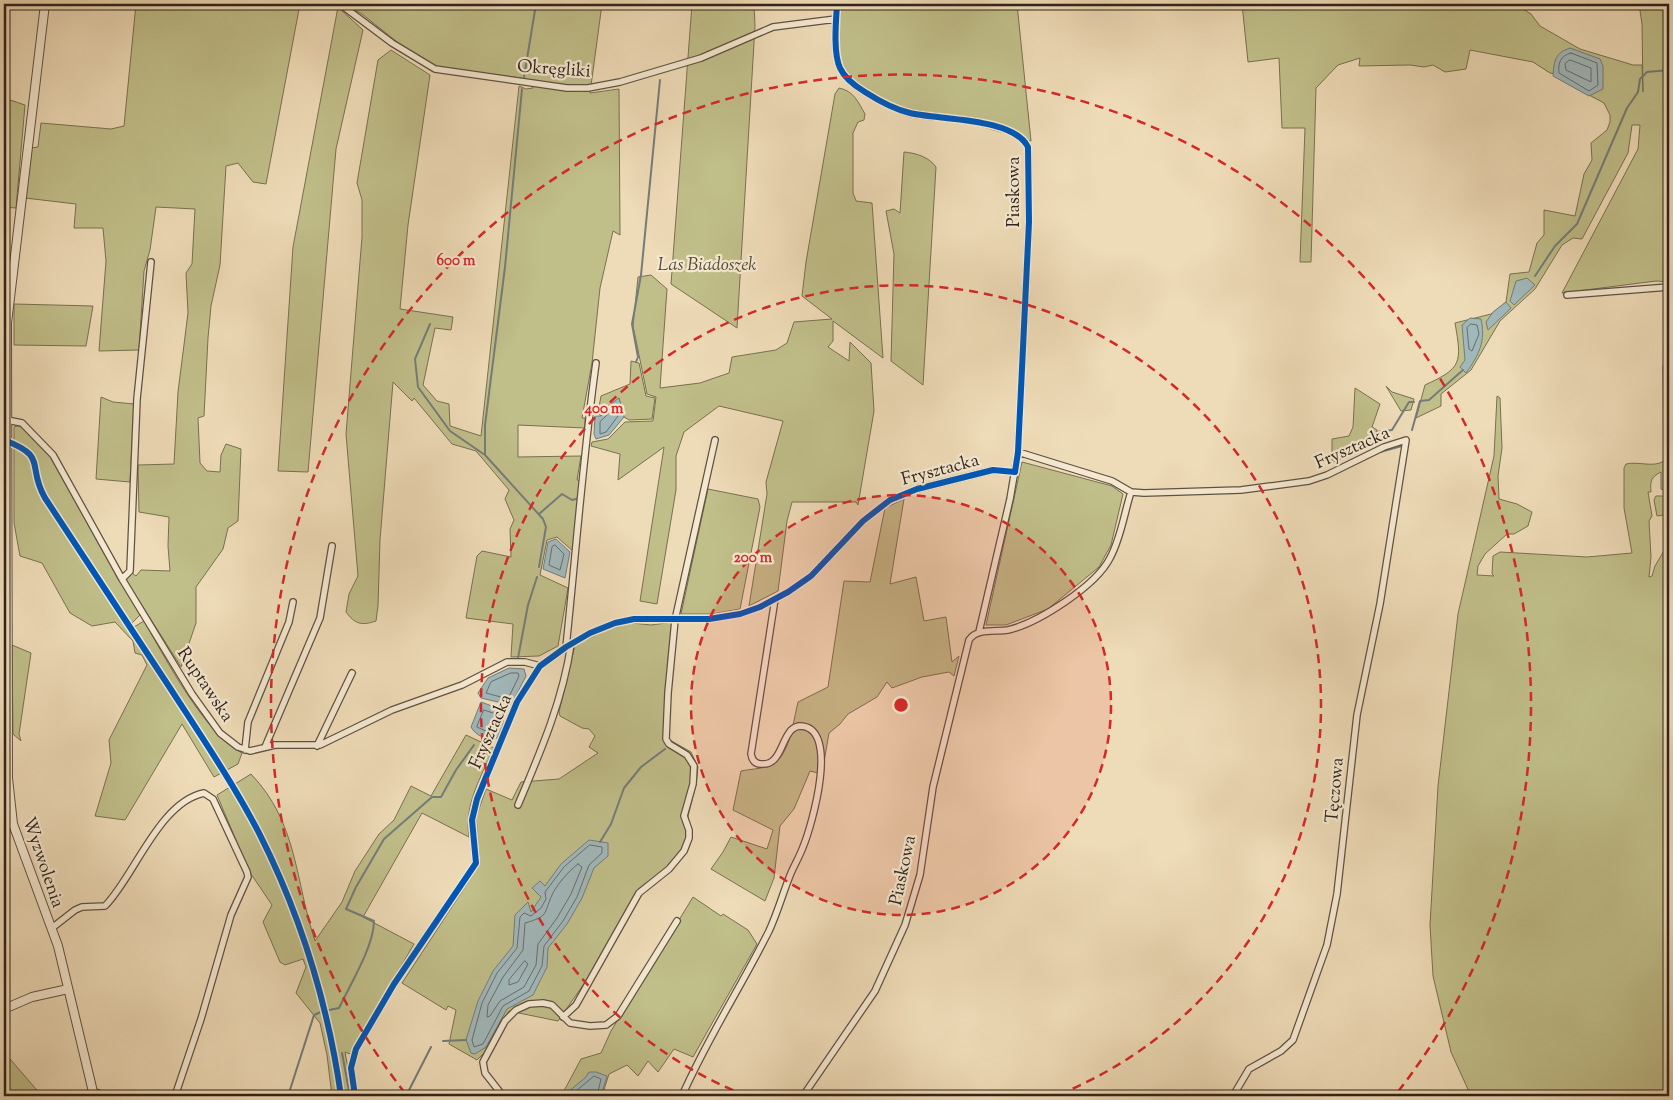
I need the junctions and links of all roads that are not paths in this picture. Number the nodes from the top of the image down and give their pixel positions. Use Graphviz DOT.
graph roads {
  1 [pos="45,4"];
  2 [pos="340,4"];
  3 [pos="837,4"];
  4 [pos="836,19"];
  5 [pos="151,262"];
  6 [pos="1669,286"];
  7 [pos="1567,295"];
  8 [pos="596,363"];
  9 [pos="7,420"];
  10 [pos="715,440"];
  11 [pos="1406,440"];
  12 [pos="1018,452"];
  13 [pos="1015,472"];
  14 [pos="1132,492"];
  15 [pos="332,546"];
  16 [pos="122,579"];
  17 [pos="775,599"];
  18 [pos="293,602"];
  19 [pos="676,620"];
  20 [pos="979,632"];
  21 [pos="569,645"];
  22 [pos="540,666"];
  23 [pos="352,673"];
  24 [pos="317,746"];
  25 [pos="266,747"];
  26 [pos="245,750"];
  27 [pos="518,804"];
  28 [pos="676,921"];
  29 [pos="52,928"];
  30 [pos="68,989"];
  31 [pos="4,1009"];
  32 [pos="563,1016"];
  33 [pos="93,1094"];
  34 [pos="107,1096"];
  35 [pos="175,1096"];
  36 [pos="355,1096"];
  37 [pos="503,1096"];
  38 [pos="682,1096"];
  39 [pos="803,1096"];
  40 [pos="1233,1096"];
  1 -- 9 [label="street, Wyzwolenia"];
  2 -- 4 [label="street, Okręgliki"];
  3 -- 4 [label="street, Piaskowa"];
  4 -- 12 [label="street, Piaskowa"];
  5 -- 16 [label="street"];
  6 -- 7 [label="street"];
  8 -- 21 [label="street"];
  9 -- 16 [label="street, Ruptawska"];
  9 -- 29 [label="street, Wyzwolenia"];
  10 -- 19 [label="street"];
  11 -- 14 [label="street, Frysztacka"];
  11 -- 40 [label="street, Tęczowa"];
  12 -- 13 [label="street, Piaskowa"];
  12 -- 14 [label="street, Frysztacka"];
  13 -- 17 [label="street, Frysztacka"];
  13 -- 20 [label="street, Piaskowa"];
  14 -- 20 [label="street"];
  15 -- 25 [label="street"];
  16 -- 26 [label="street, Ruptawska"];
  17 -- 19 [label="street, Frysztacka"];
  17 -- 38 [label="street"];
  18 -- 26 [label="street"];
  19 -- 21 [label="street, Frysztacka"];
  19 -- 32 [label="street"];
  20 -- 39 [label="street, Piaskowa"];
  21 -- 22 [label="street, Frysztacka"];
  21 -- 27 [label="street"];
  22 -- 24 [label="street"];
  22 -- 36 [label="street, Frysztacka"];
  23 -- 24 [label="street"];
  24 -- 25 [label="street"];
  25 -- 26 [label="street"];
  28 -- 32 [label="street"];
  29 -- 30 [label="street, Wyzwolenia"];
  29 -- 35 [label="street"];
  30 -- 31 [label="street"];
  30 -- 33 [label="street, Wyzwolenia"];
  32 -- 37 [label="street"];
  33 -- 34 [label="street"];
}
